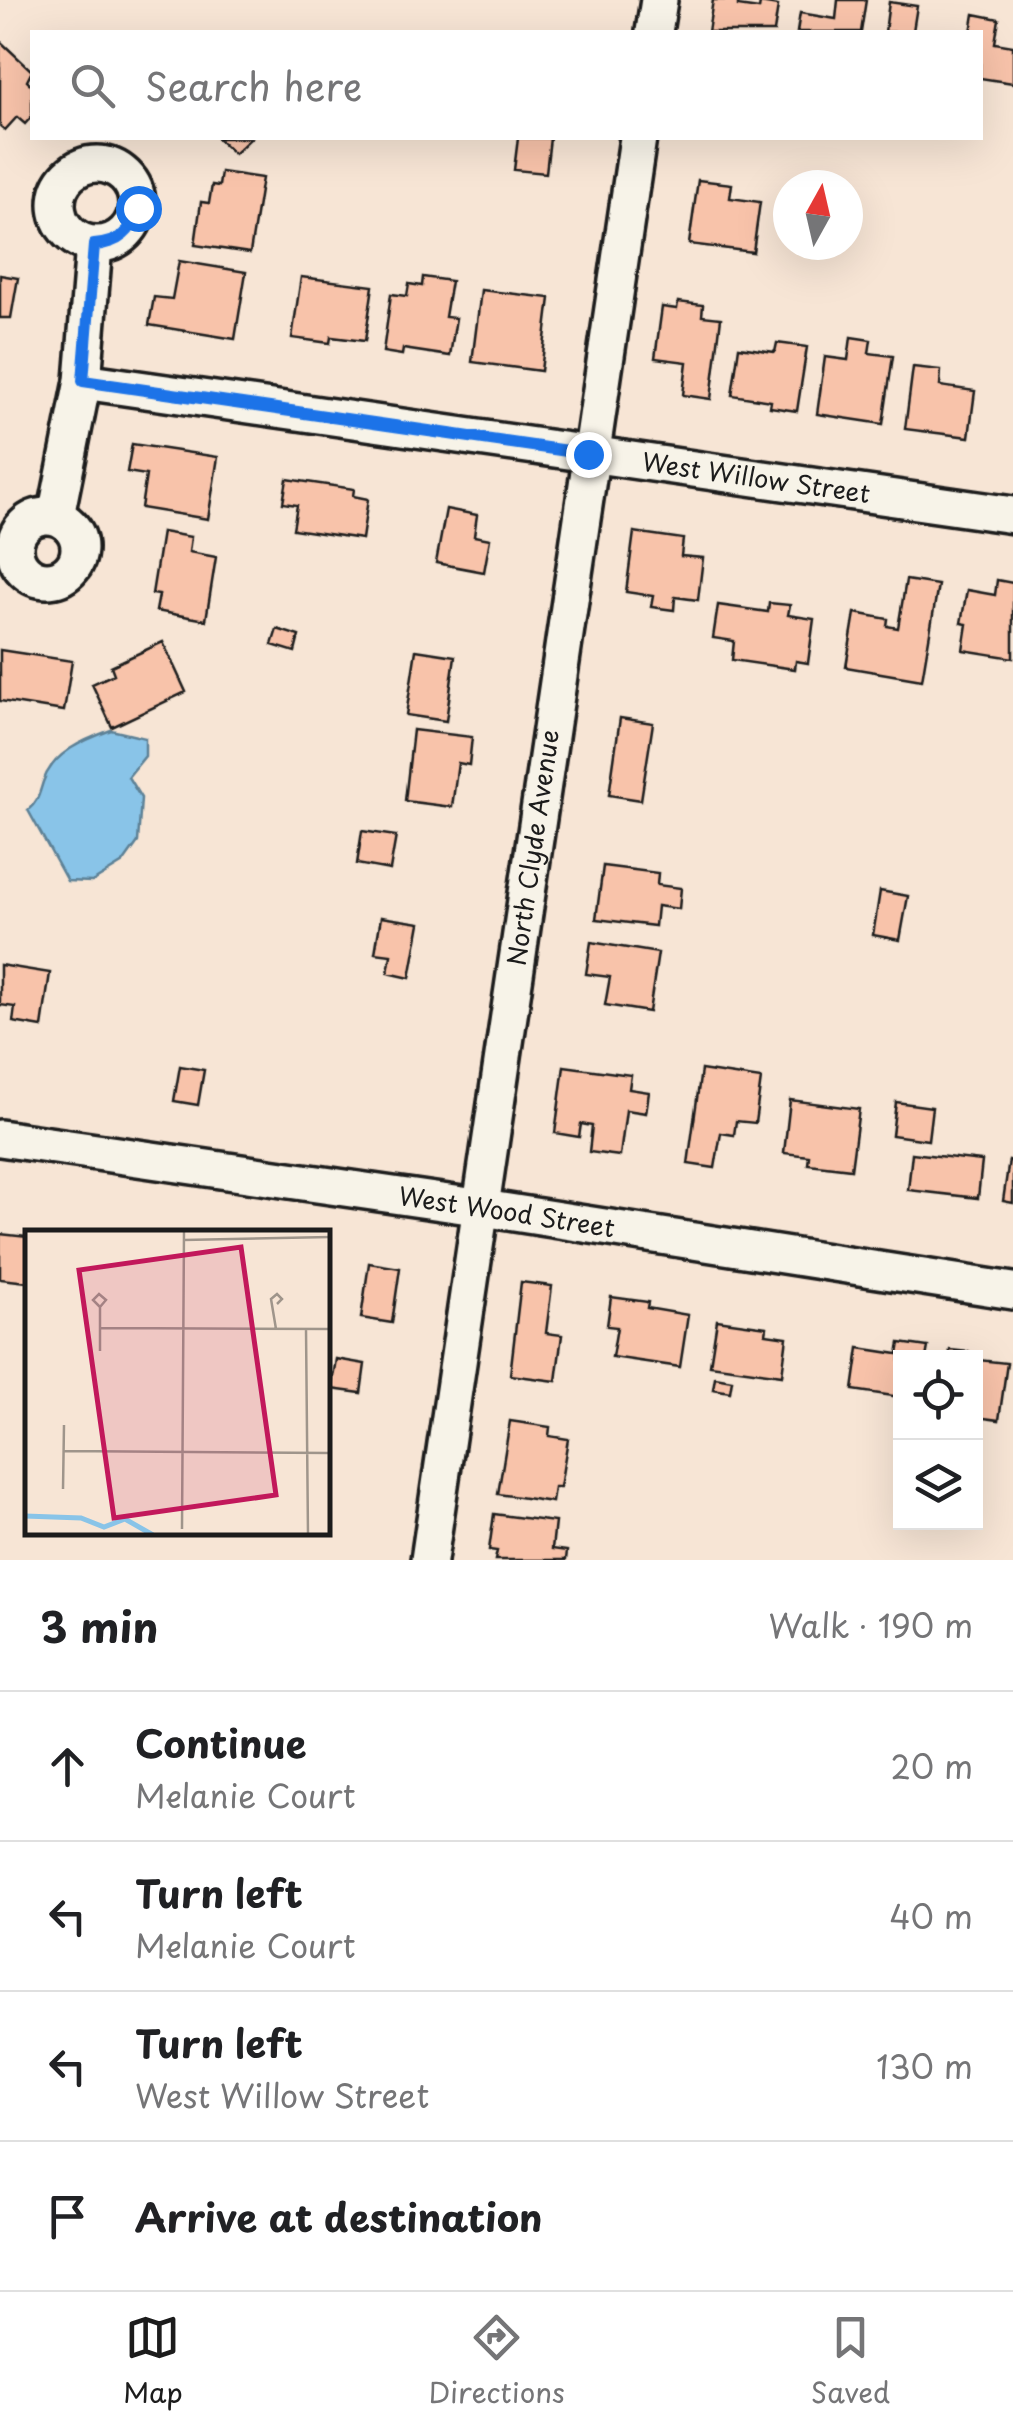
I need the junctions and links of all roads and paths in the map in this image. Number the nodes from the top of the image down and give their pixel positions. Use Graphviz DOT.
graph roads {
  1 [pos="659,0"];
  2 [pos="654,30"];
  3 [pos="638,140"];
  4 [pos="94,245"];
  5 [pos="83,381"];
  6 [pos="588,454"];
  7 [pos="1013,515"];
  8 [pos="56,516"];
  9 [pos="0,1138"];
  10 [pos="483,1208"];
  11 [pos="1013,1291"];
  12 [pos="429,1560"];
  1 -- 2 [label="street"];
  3 -- 6 [label="street, North Clyde Avenue"];
  4 -- 5 [label="street"];
  5 -- 6 [label="street, West Willow Street"];
  5 -- 8 [label="street"];
  6 -- 7 [label="street, West Willow Street"];
  6 -- 10 [label="street, North Clyde Avenue"];
  9 -- 10 [label="street, West Wood Street"];
  10 -- 11 [label="street, West Wood Street"];
  10 -- 12 [label="street, North Clyde Avenue"];
}
